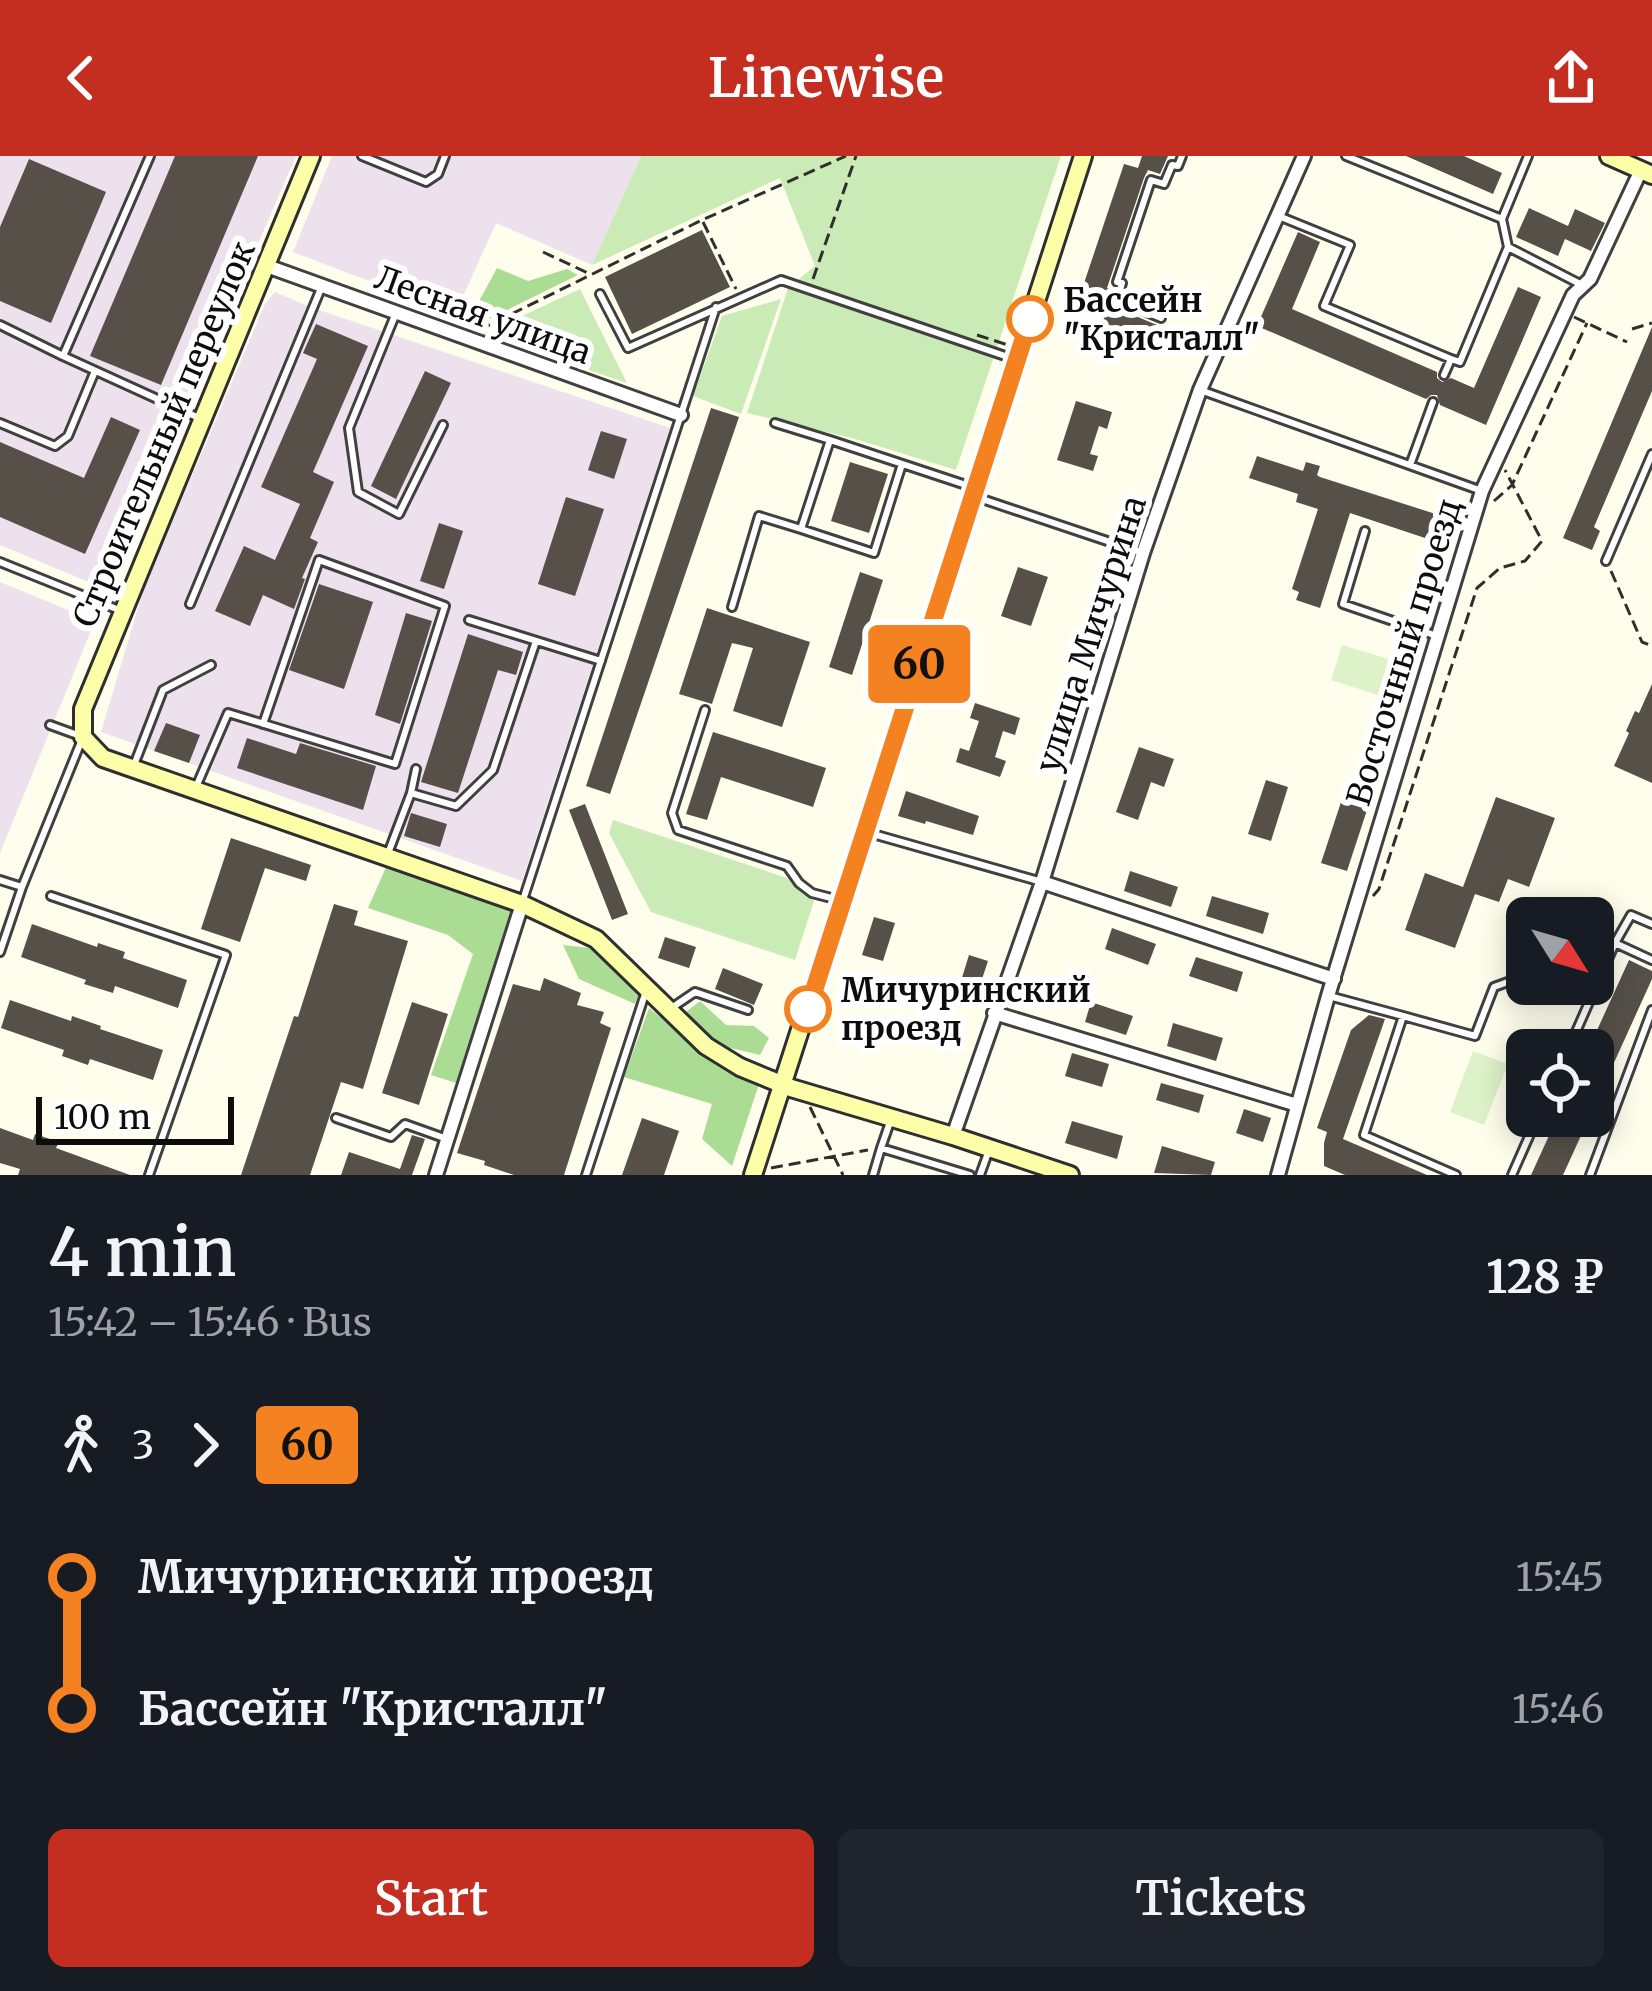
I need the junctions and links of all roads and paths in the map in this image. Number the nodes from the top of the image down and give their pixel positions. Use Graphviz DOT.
graph roads {
  1 [pos="150,156"];
  2 [pos="311,156"];
  3 [pos="362,156"];
  4 [pos="445,156"];
  5 [pos="846,156"];
  6 [pos="856,156"];
  7 [pos="1083,156"];
  8 [pos="1182,156"];
  9 [pos="1284,156"];
  10 [pos="1346,156"];
  11 [pos="1528,156"];
  12 [pos="1609,156"];
  13 [pos="1302,159"];
  14 [pos="1646,173"];
  15 [pos="1279,216"];
  16 [pos="1502,219"];
  17 [pos="1508,247"];
  18 [pos="543,252"];
  19 [pos="267,266"];
  20 [pos="591,274"];
  21 [pos="812,280"];
  22 [pos="322,286"];
  23 [pos="1582,286"];
  24 [pos="600,294"];
  25 [pos="716,307"];
  26 [pos="396,313"];
  27 [pos="1565,313"];
  28 [pos="1160,318"];
  29 [pos="1587,323"];
  30 [pos="1652,323"];
  31 [pos="0,325"];
  32 [pos="1632,329"];
  33 [pos="464,337"];
  34 [pos="1627,342"];
  35 [pos="63,356"];
  36 [pos="1451,359"];
  37 [pos="1017,360"];
  38 [pos="95,371"];
  39 [pos="1444,375"];
  40 [pos="1200,390"];
  41 [pos="1433,402"];
  42 [pos="681,415"];
  43 [pos="203,420"];
  44 [pos="0,423"];
  45 [pos="775,423"];
  46 [pos="443,425"];
  47 [pos="830,440"];
  48 [pos="1652,454"];
  49 [pos="1498,458"];
  50 [pos="902,464"];
  51 [pos="1410,465"];
  52 [pos="1512,485"];
  53 [pos="1482,491"];
  54 [pos="975,492"];
  55 [pos="1487,506"];
  56 [pos="801,529"];
  57 [pos="1365,531"];
  58 [pos="1143,553"];
  59 [pos="1606,560"];
  60 [pos="0,562"];
  61 [pos="190,604"];
  62 [pos="732,607"];
  63 [pos="122,611"];
  64 [pos="469,620"];
  65 [pos="1437,636"];
  66 [pos="536,641"];
  67 [pos="1652,646"];
  68 [pos="601,662"];
  69 [pos="211,665"];
  70 [pos="704,710"];
  71 [pos="263,724"];
  72 [pos="50,725"];
  73 [pos="83,737"];
  74 [pos="133,769"];
  75 [pos="416,769"];
  76 [pos="194,790"];
  77 [pos="412,793"];
  78 [pos="865,831"];
  79 [pos="387,857"];
  80 [pos="0,880"];
  81 [pos="1042,882"];
  82 [pos="22,887"];
  83 [pos="50,896"];
  84 [pos="1370,900"];
  85 [pos="843,901"];
  86 [pos="522,904"];
  87 [pos="1652,924"];
  88 [pos="1615,943"];
  89 [pos="0,952"];
  90 [pos="1652,960"];
  91 [pos="1334,979"];
  92 [pos="1506,983"];
  93 [pos="647,988"];
  94 [pos="1328,996"];
  95 [pos="668,1010"];
  96 [pos="748,1010"];
  97 [pos="1652,1010"];
  98 [pos="994,1013"];
  99 [pos="1403,1016"];
  100 [pos="1577,1029"];
  101 [pos="784,1085"];
  102 [pos="1297,1105"];
  103 [pos="809,1106"];
  104 [pos="336,1118"];
  105 [pos="891,1118"];
  106 [pos="953,1136"];
  107 [pos="1529,1137"];
  108 [pos="447,1138"];
  109 [pos="881,1148"];
  110 [pos="990,1148"];
  111 [pos="833,1156"];
  112 [pos="762,1172"];
  113 [pos="149,1175"];
  114 [pos="436,1175"];
  115 [pos="586,1175"];
  116 [pos="842,1175"];
  117 [pos="873,1175"];
  118 [pos="970,1175"];
  119 [pos="980,1175"];
  120 [pos="1070,1175"];
  121 [pos="1278,1175"];
  122 [pos="1456,1175"];
  123 [pos="1512,1175"];
  124 [pos="1591,1175"];
  1 -- 35 [label="lane"];
  2 -- 19 [label="street, Строительный переулок"];
  3 -- 4 [label="lane"];
  5 -- 20 [label="path"];
  6 -- 21 [label="path"];
  7 -- 37 [label="street"];
  8 -- 28 [label="lane"];
  9 -- 13 [label="lane"];
  10 -- 16 [label="lane"];
  11 -- 16 [label="lane"];
  12 -- 14 [label="street"];
  13 -- 15 [label="street, улица Мичурина"];
  14 -- 23 [label="street, Восточный проезд"];
  15 -- 36 [label="lane"];
  15 -- 40 [label="street, улица Мичурина"];
  16 -- 17 [label="lane"];
  17 -- 23 [label="lane"];
  17 -- 36 [label="lane"];
  18 -- 20 [label="path"];
  19 -- 22 [label="street, Лесная улица"];
  19 -- 43 [label="street, Строительный переулок"];
  20 -- 33 [label="path"];
  22 -- 26 [label="street, Лесная улица"];
  22 -- 61 [label="lane"];
  23 -- 27 [label="street, Восточный проезд"];
  24 -- 25 [label="lane"];
  25 -- 37 [label="lane"];
  25 -- 42 [label="lane"];
  26 -- 33 [label="street, Лесная улица"];
  26 -- 46 [label="lane"];
  27 -- 29 [label="path"];
  27 -- 49 [label="street, Восточный проезд"];
  29 -- 34 [label="path"];
  29 -- 52 [label="path"];
  30 -- 32 [label="path"];
  31 -- 35 [label="lane"];
  33 -- 42 [label="street, Лесная улица"];
  35 -- 38 [label="lane"];
  36 -- 39 [label="lane"];
  37 -- 54 [label="street"];
  38 -- 43 [label="lane"];
  38 -- 44 [label="lane"];
  40 -- 51 [label="lane"];
  40 -- 58 [label="street, улица Мичурина"];
  41 -- 51 [label="lane"];
  42 -- 68 [label="lane"];
  43 -- 63 [label="street, Строительный переулок"];
  45 -- 47 [label="lane"];
  47 -- 50 [label="lane"];
  47 -- 56 [label="lane"];
  48 -- 59 [label="lane"];
  49 -- 52 [label="path"];
  49 -- 53 [label="street, Восточный проезд"];
  50 -- 54 [label="lane"];
  50 -- 56 [label="lane"];
  51 -- 53 [label="lane"];
  52 -- 55 [label="path"];
  52 -- 84 [label="path"];
  53 -- 65 [label="street, Восточный проезд"];
  54 -- 58 [label="lane"];
  54 -- 78 [label="street"];
  56 -- 62 [label="lane"];
  57 -- 65 [label="lane"];
  58 -- 81 [label="street, улица Мичурина"];
  59 -- 67 [label="path"];
  60 -- 63 [label="lane"];
  63 -- 73 [label="street, Строительный переулок"];
  64 -- 66 [label="lane"];
  65 -- 91 [label="street, Восточный проезд"];
  66 -- 68 [label="lane"];
  66 -- 77 [label="lane"];
  68 -- 86 [label="lane"];
  69 -- 74 [label="lane"];
  70 -- 85 [label="lane"];
  71 -- 71 [label="lane"];
  71 -- 76 [label="lane"];
  72 -- 73 [label="lane"];
  73 -- 74 [label="street"];
  73 -- 82 [label="lane"];
  74 -- 76 [label="street"];
  75 -- 77 [label="lane"];
  76 -- 79 [label="street"];
  77 -- 79 [label="lane"];
  78 -- 81 [label="lane"];
  78 -- 85 [label="street"];
  79 -- 86 [label="street"];
  80 -- 82 [label="lane"];
  81 -- 91 [label="street"];
  81 -- 98 [label="street, улица Мичурина"];
  82 -- 89 [label="lane"];
  83 -- 113 [label="lane"];
  85 -- 101 [label="street"];
  86 -- 93 [label="street"];
  86 -- 108 [label="street"];
  87 -- 88 [label="lane"];
  88 -- 90 [label="lane"];
  88 -- 100 [label="lane"];
  91 -- 94 [label="street, Восточный проезд"];
  92 -- 99 [label="lane"];
  93 -- 95 [label="street"];
  93 -- 115 [label="lane"];
  94 -- 99 [label="lane"];
  94 -- 102 [label="street, Восточный проезд"];
  95 -- 96 [label="lane"];
  95 -- 101 [label="street"];
  97 -- 124 [label="lane"];
  98 -- 102 [label="street"];
  98 -- 106 [label="street, улица Мичурина"];
  99 -- 122 [label="lane"];
  101 -- 105 [label="street"];
  101 -- 112 [label="street"];
  102 -- 121 [label="street, Восточный проезд"];
  103 -- 111 [label="path"];
  104 -- 108 [label="lane"];
  105 -- 106 [label="street"];
  105 -- 109 [label="lane"];
  106 -- 110 [label="street"];
  107 -- 123 [label="lane"];
  108 -- 114 [label="street"];
  109 -- 111 [label="path"];
  109 -- 117 [label="lane"];
  109 -- 118 [label="lane"];
  110 -- 119 [label="lane"];
  110 -- 120 [label="street"];
  111 -- 112 [label="path"];
  111 -- 116 [label="path"];
}
